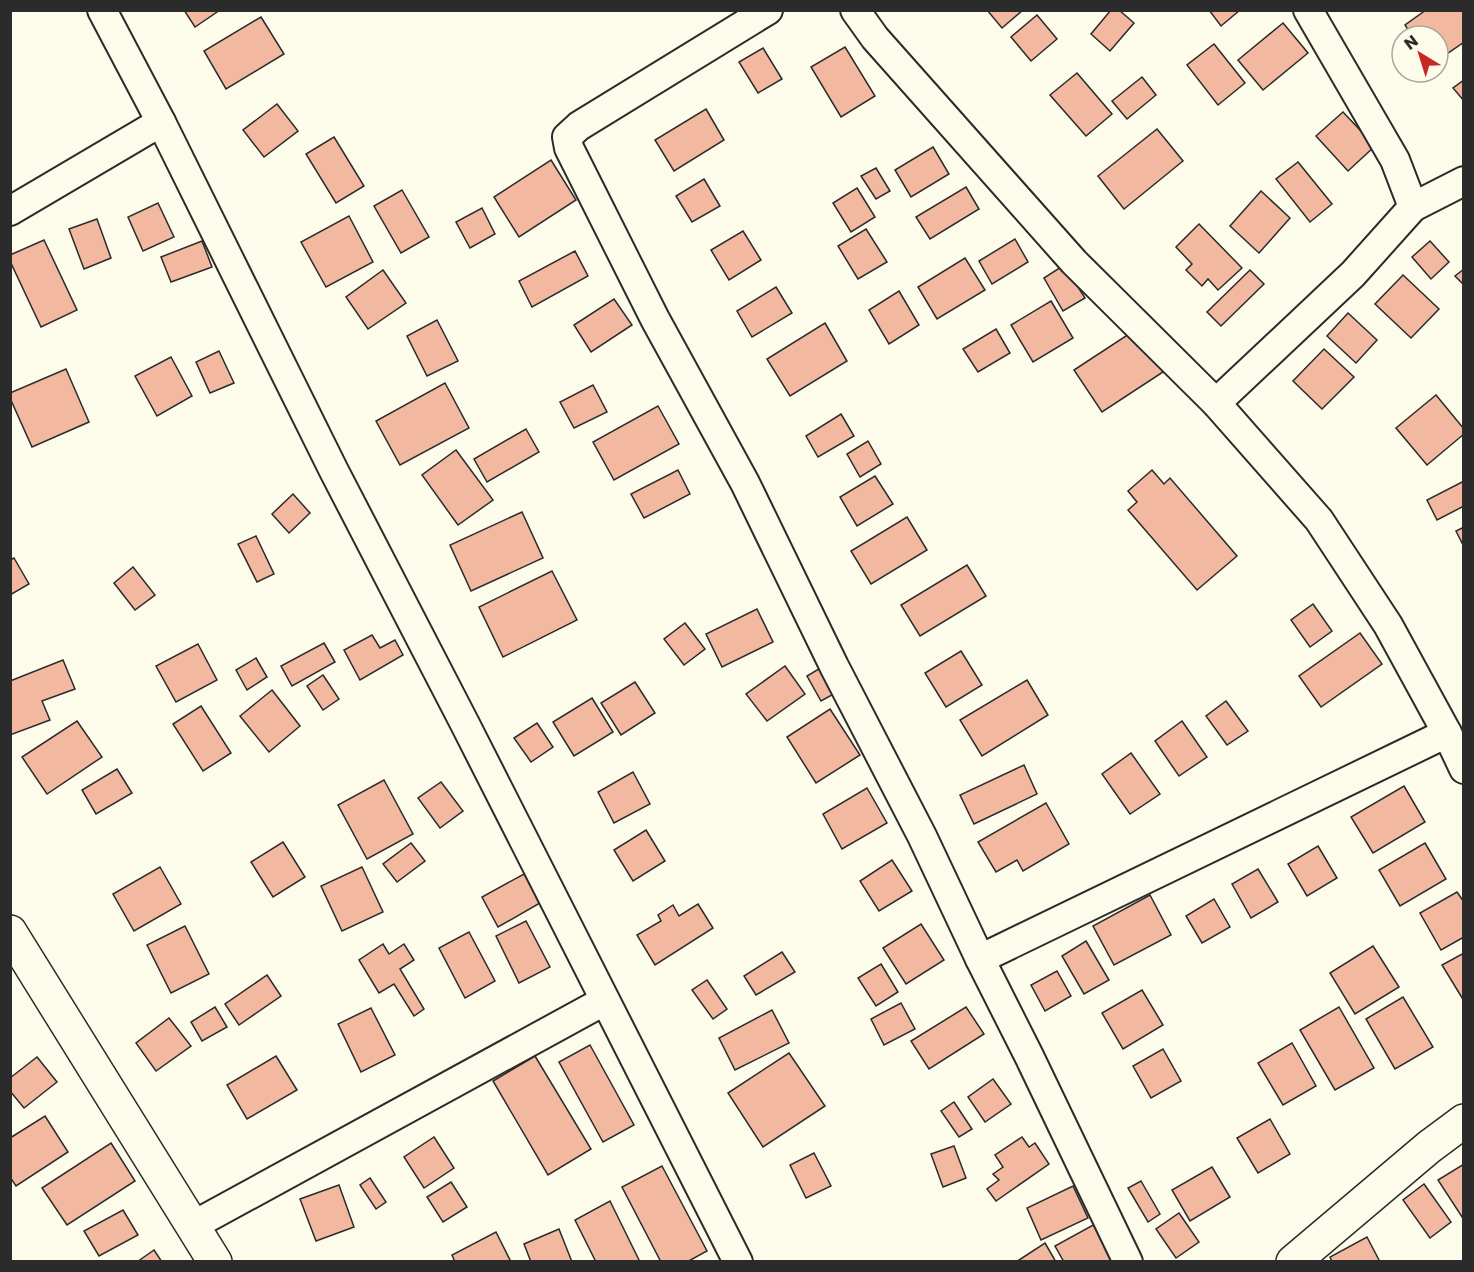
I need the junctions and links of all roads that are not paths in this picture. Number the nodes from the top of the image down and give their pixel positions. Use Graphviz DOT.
graph roads {
  1 [pos="102,10"];
  2 [pos="768,10"];
  3 [pos="855,10"];
  4 [pos="1308,10"];
  5 [pos="161,122"];
  6 [pos="1464,181"];
  7 [pos="1413,207"];
  8 [pos="10,211"];
  9 [pos="1216,403"];
  10 [pos="1447,733"];
  11 [pos="1464,769"];
  12 [pos="10,932"];
  13 [pos="980,959"];
  14 [pos="604,1001"];
  15 [pos="1464,1122"];
  16 [pos="194,1225"];
  17 [pos="215,1262"];
  18 [pos="738,1262"];
  19 [pos="1128,1262"];
  20 [pos="1293,1262"];
  1 -- 5 [label="street"];
  2 -- 13 [label="street"];
  3 -- 9 [label="street"];
  4 -- 7 [label="street"];
  5 -- 8 [label="street"];
  5 -- 14 [label="street"];
  6 -- 7 [label="street"];
  7 -- 9 [label="street"];
  9 -- 10 [label="street"];
  10 -- 11 [label="street"];
  10 -- 13 [label="street"];
  12 -- 16 [label="street"];
  13 -- 19 [label="street"];
  14 -- 16 [label="street"];
  14 -- 18 [label="street"];
  15 -- 20 [label="street"];
  16 -- 17 [label="street"];
}
